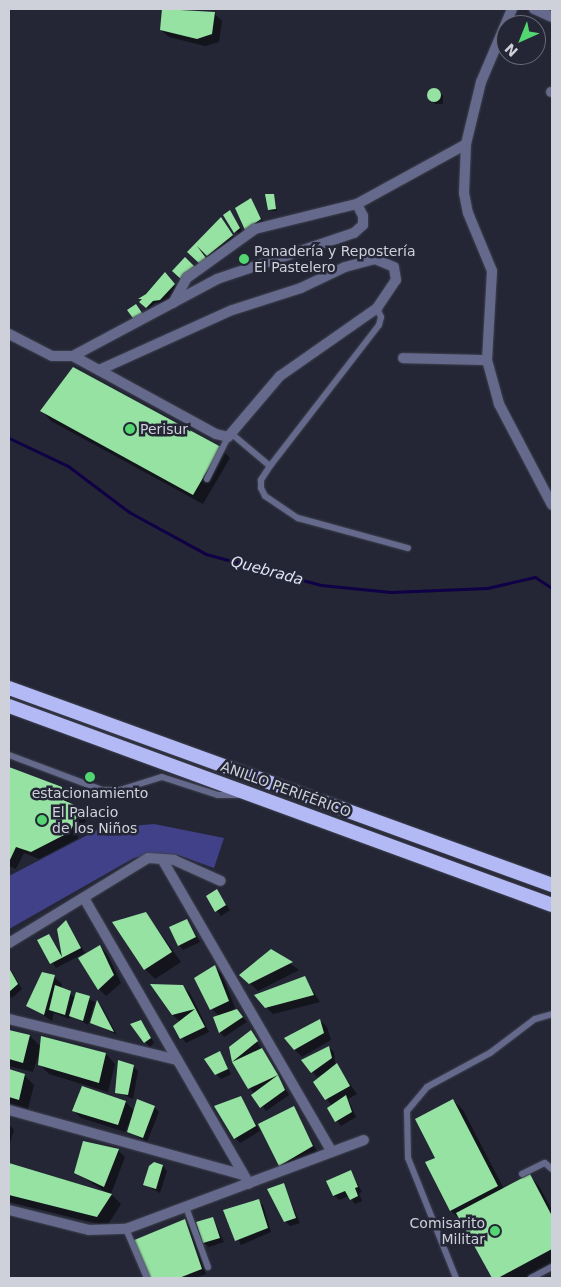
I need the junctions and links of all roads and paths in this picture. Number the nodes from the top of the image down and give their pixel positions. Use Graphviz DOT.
graph roads {
  1 [pos="512,9"];
  2 [pos="534,9"];
  3 [pos="552,17"];
  4 [pos="466,144"];
  5 [pos="357,204"];
  6 [pos="173,303"];
  7 [pos="377,308"];
  8 [pos="9,334"];
  9 [pos="73,356"];
  10 [pos="403,358"];
  11 [pos="487,360"];
  12 [pos="99,370"];
  13 [pos="231,436"];
  14 [pos="270,466"];
  15 [pos="207,479"];
  16 [pos="552,505"];
  17 [pos="408,548"];
  18 [pos="9,688"];
  19 [pos="9,706"];
  20 [pos="9,755"];
  21 [pos="248,792"];
  22 [pos="162,859"];
  23 [pos="221,881"];
  24 [pos="552,885"];
  25 [pos="84,898"];
  26 [pos="552,905"];
  27 [pos="9,943"];
  28 [pos="552,1014"];
  29 [pos="9,1019"];
  30 [pos="177,1060"];
  31 [pos="9,1110"];
  32 [pos="364,1140"];
  33 [pos="331,1151"];
  34 [pos="552,1169"];
  35 [pos="522,1174"];
  36 [pos="246,1179"];
  37 [pos="186,1207"];
  38 [pos="9,1210"];
  39 [pos="126,1228"];
  40 [pos="208,1267"];
  41 [pos="552,1268"];
  42 [pos="147,1278"];
  43 [pos="456,1278"];
  44 [pos="531,1278"];
  1 -- 4 [label="street"];
  2 -- 3 [label="street"];
  4 -- 5 [label="street"];
  4 -- 11 [label="street"];
  5 -- 6 [label="street"];
  5 -- 6 [label="street"];
  6 -- 9 [label="street"];
  7 -- 12 [label="street"];
  7 -- 13 [label="street"];
  7 -- 14 [label="lane"];
  8 -- 9 [label="street"];
  9 -- 12 [label="street"];
  10 -- 11 [label="street"];
  11 -- 16 [label="street"];
  12 -- 13 [label="street"];
  13 -- 14 [label="lane"];
  13 -- 15 [label="lane"];
  14 -- 17 [label="lane"];
  18 -- 24 [label="highway, ANILLO PERIFÉRICO"];
  19 -- 21 [label="highway, ANILLO PERIFÉRICO"];
  20 -- 21 [label="lane"];
  21 -- 26 [label="highway, ANILLO PERIFÉRICO"];
  22 -- 23 [label="street"];
  22 -- 25 [label="street"];
  22 -- 33 [label="street"];
  25 -- 27 [label="street"];
  25 -- 30 [label="street"];
  28 -- 43 [label="lane"];
  29 -- 30 [label="street"];
  30 -- 36 [label="street"];
  31 -- 36 [label="street"];
  32 -- 33 [label="street"];
  33 -- 36 [label="street"];
  34 -- 35 [label="lane"];
  36 -- 37 [label="street"];
  37 -- 39 [label="street"];
  37 -- 40 [label="lane"];
  38 -- 39 [label="street"];
  39 -- 42 [label="lane"];
  41 -- 44 [label="lane"];
}
